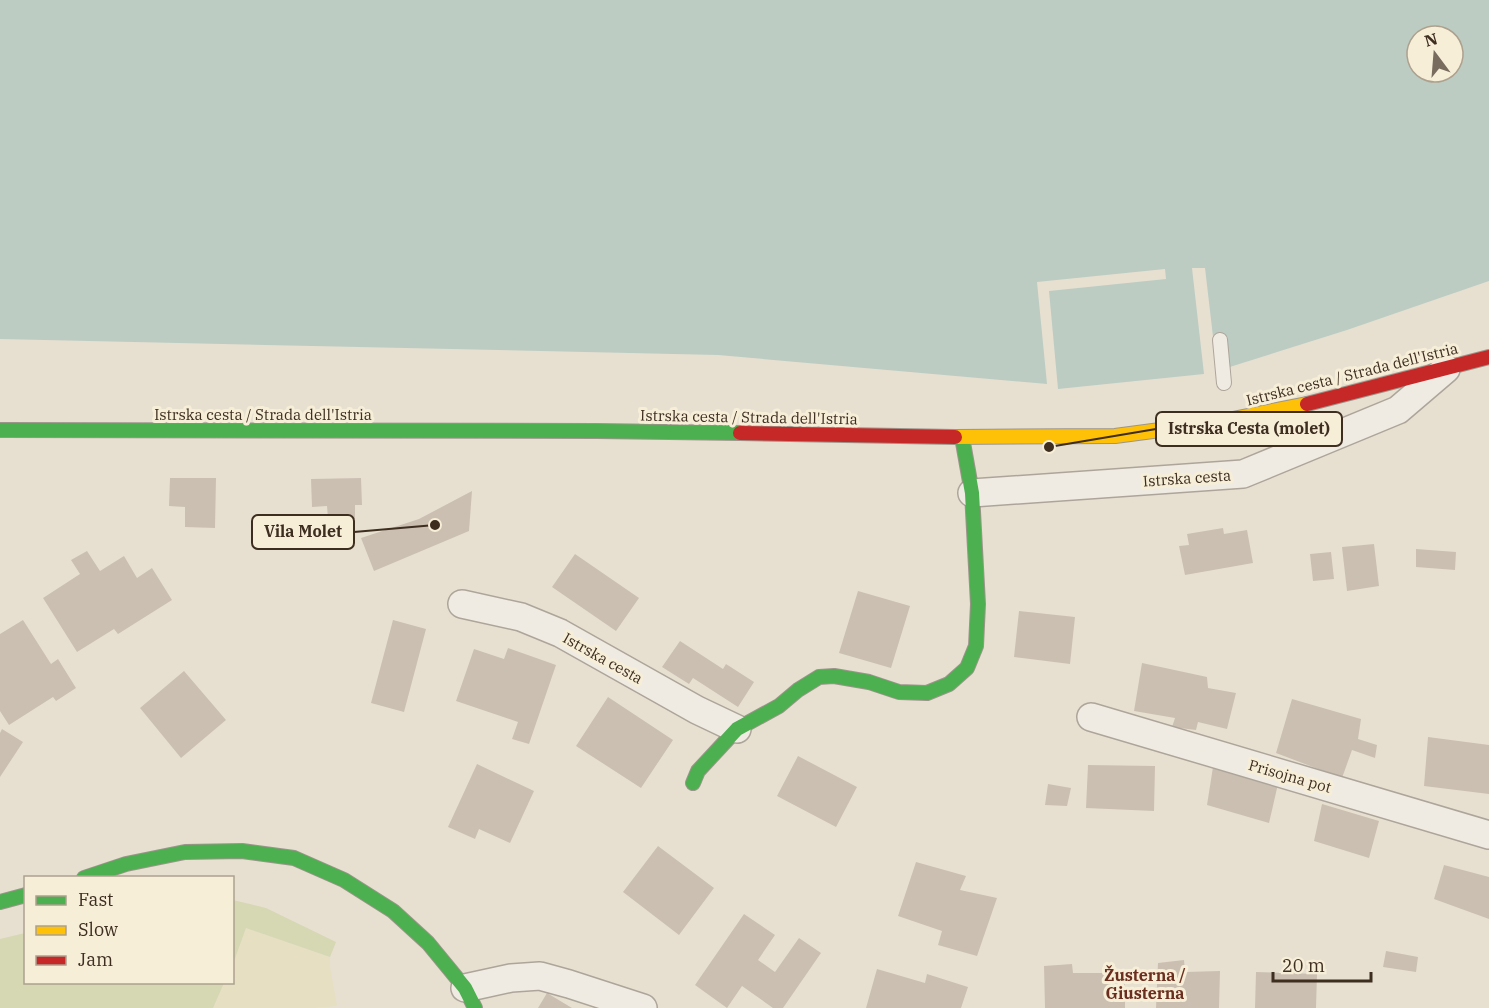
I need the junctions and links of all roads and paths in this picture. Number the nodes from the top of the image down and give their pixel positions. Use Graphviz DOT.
graph roads {
  1 [pos="1220,340"];
  2 [pos="1489,357"];
  3 [pos="1447,368"];
  4 [pos="1224,383"];
  5 [pos="0,430"];
  6 [pos="962,437"];
  7 [pos="972,493"];
  8 [pos="462,604"];
  9 [pos="1091,717"];
  10 [pos="737,729"];
  11 [pos="693,783"];
  12 [pos="1489,835"];
  13 [pos="90,876"];
  14 [pos="24,896"];
  15 [pos="0,902"];
  16 [pos="470,998"];
  17 [pos="643,1008"];
  1 -- 4 [label="lane"];
  2 -- 3 [label="street, Istrska cesta / Strada dell'Istria"];
  3 -- 6 [label="street, Istrska cesta / Strada dell'Istria"];
  3 -- 7 [label="street, Istrska cesta"];
  5 -- 6 [label="street, Istrska cesta / Strada dell'Istria"];
  6 -- 7 [label="street"];
  7 -- 10 [label="street"];
  8 -- 10 [label="street, Istrska cesta"];
  9 -- 12 [label="street, Prisojna pot"];
  10 -- 11 [label="street"];
  13 -- 16 [label="street"];
  14 -- 15 [label="street"];
  16 -- 17 [label="street"];
}
